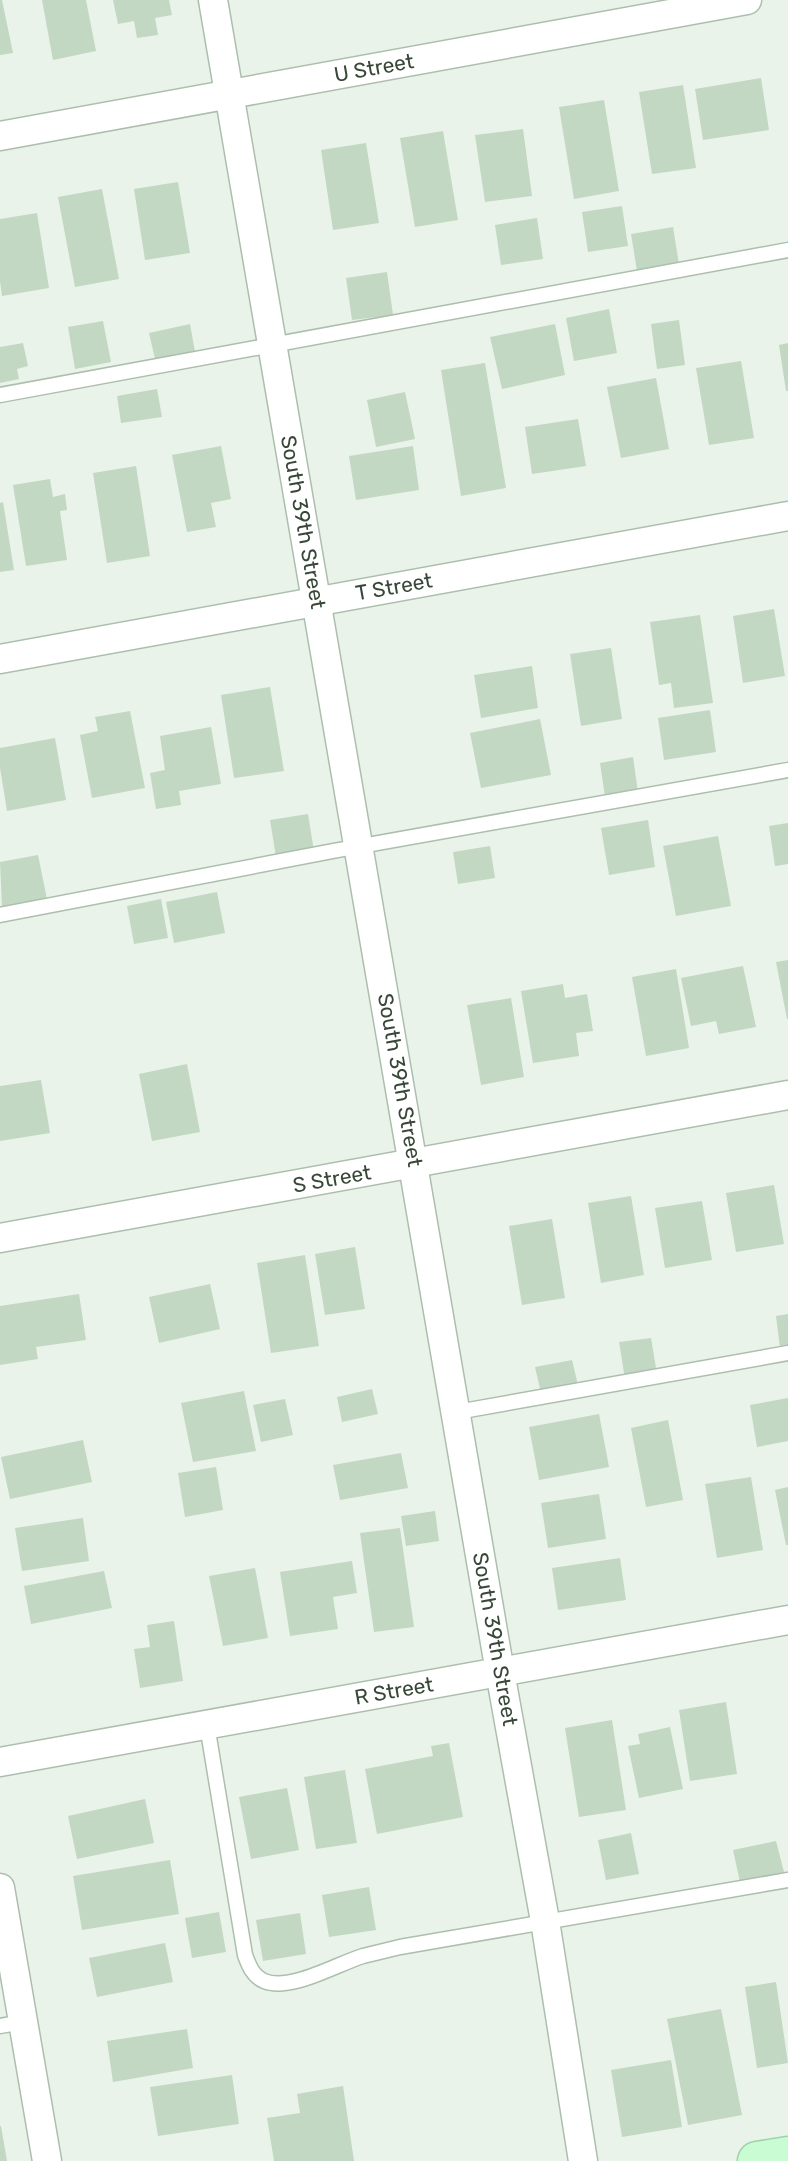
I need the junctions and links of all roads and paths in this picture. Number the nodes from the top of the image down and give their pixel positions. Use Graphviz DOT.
graph roads {
  1 [pos="213,0"];
  2 [pos="747,0"];
  3 [pos="229,94"];
  4 [pos="0,136"];
  5 [pos="788,250"];
  6 [pos="272,344"];
  7 [pos="0,395"];
  8 [pos="788,516"];
  9 [pos="316,601"];
  10 [pos="0,659"];
  11 [pos="788,770"];
  12 [pos="359,846"];
  13 [pos="0,915"];
  14 [pos="788,1095"];
  15 [pos="414,1164"];
  16 [pos="0,1238"];
  17 [pos="788,1353"];
  18 [pos="457,1412"];
  19 [pos="788,1620"];
  20 [pos="500,1672"];
  21 [pos="207,1725"];
  22 [pos="0,1762"];
  23 [pos="788,1880"];
  24 [pos="0,1888"];
  25 [pos="545,1921"];
  26 [pos="11,2024"];
  27 [pos="788,2156"];
  28 [pos="47,2161"];
  29 [pos="583,2161"];
  30 [pos="757,2161"];
  1 -- 3 [label="street, South 39th Street"];
  2 -- 3 [label="street, U Street"];
  3 -- 4 [label="street, U Street"];
  3 -- 6 [label="street, South 39th Street"];
  5 -- 6 [label="lane"];
  6 -- 7 [label="lane"];
  6 -- 9 [label="street, South 39th Street"];
  8 -- 9 [label="street, T Street"];
  9 -- 10 [label="street, T Street"];
  9 -- 12 [label="street, South 39th Street"];
  11 -- 12 [label="lane"];
  12 -- 13 [label="lane"];
  12 -- 15 [label="street, South 39th Street"];
  14 -- 15 [label="street, S Street"];
  15 -- 16 [label="street, S Street"];
  15 -- 18 [label="street, South 39th Street"];
  17 -- 18 [label="lane"];
  18 -- 20 [label="street, South 39th Street"];
  19 -- 20 [label="street, R Street"];
  20 -- 21 [label="street, R Street"];
  20 -- 25 [label="street, South 39th Street"];
  21 -- 22 [label="street, R Street"];
  21 -- 25 [label="lane"];
  23 -- 25 [label="lane"];
  24 -- 26 [label="street"];
  25 -- 29 [label="street, South 39th Street"];
  26 -- 28 [label="street"];
  27 -- 30 [label="main road"];
}
